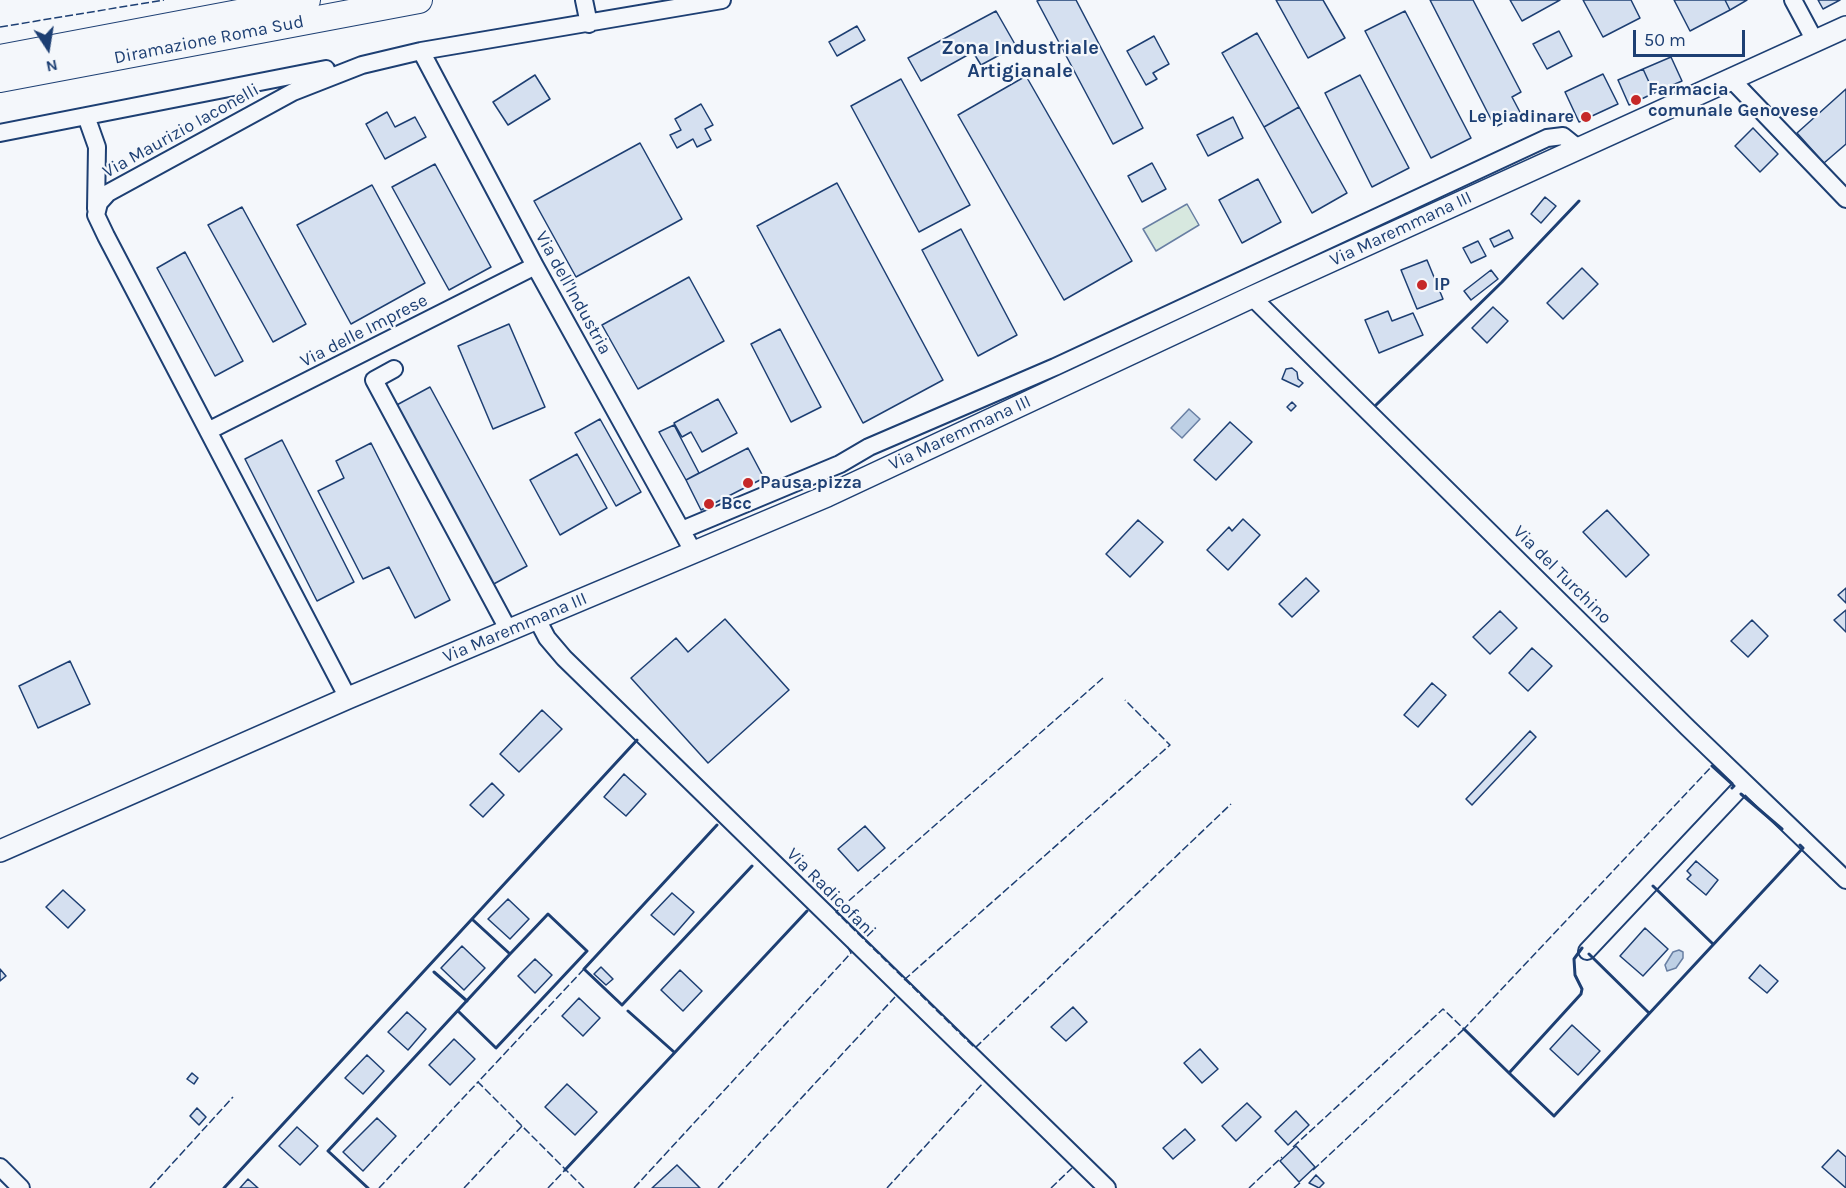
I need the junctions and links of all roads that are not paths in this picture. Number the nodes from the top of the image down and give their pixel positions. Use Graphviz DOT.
graph roads {
  1 [pos="307,0"];
  2 [pos="419,0"];
  3 [pos="584,0"];
  4 [pos="722,0"];
  5 [pos="1793,0"];
  6 [pos="589,24"];
  7 [pos="1846,27"];
  8 [pos="1815,41"];
  9 [pos="421,51"];
  10 [pos="0,58"];
  11 [pos="1730,78"];
  12 [pos="0,79"];
  13 [pos="86,116"];
  14 [pos="0,133"];
  15 [pos="1578,147"];
  16 [pos="1846,199"];
  17 [pos="96,215"];
  18 [pos="535,266"];
  19 [pos="1252,297"];
  20 [pos="394,369"];
  21 [pos="210,430"];
  22 [pos="682,530"];
  23 [pos="694,553"];
  24 [pos="537,619"];
  25 [pos="508,631"];
  26 [pos="348,698"];
  27 [pos="1745,783"];
  28 [pos="0,851"];
  29 [pos="1846,880"];
  30 [pos="1587,951"];
  31 [pos="0,1167"];
  32 [pos="21,1188"];
  33 [pos="1107,1188"];
  1 -- 10 [label="highway, Diramazione Roma Sud"];
  2 -- 12 [label="highway, Diramazione Roma Sud"];
  3 -- 6 [label="street"];
  4 -- 6 [label="street, Via Maurizio Iaconelli"];
  5 -- 8 [label="street"];
  6 -- 9 [label="street, Via Maurizio Iaconelli"];
  7 -- 8 [label="main road, Via Maremmana III"];
  8 -- 11 [label="main road, Via Maremmana III"];
  9 -- 13 [label="street"];
  9 -- 17 [label="street, Via Maurizio Iaconelli"];
  9 -- 18 [label="street, Via dell'Industria"];
  11 -- 15 [label="main road, Via Maremmana III"];
  11 -- 16 [label="street"];
  13 -- 14 [label="street"];
  13 -- 17 [label="street"];
  15 -- 19 [label="main road, Via Maremmana III"];
  15 -- 22 [label="street"];
  17 -- 21 [label="street"];
  18 -- 21 [label="street, Via delle Imprese"];
  18 -- 22 [label="street, Via dell'Industria"];
  19 -- 23 [label="main road, Via Maremmana III"];
  19 -- 27 [label="street, Via del Turchino"];
  20 -- 25 [label="street"];
  21 -- 26 [label="street"];
  22 -- 23 [label="street, Via dell'Industria"];
  23 -- 24 [label="main road, Via Maremmana III"];
  24 -- 25 [label="main road, Via Maremmana III"];
  24 -- 33 [label="street, Via Radicofani"];
  25 -- 26 [label="main road, Via Maremmana III"];
  26 -- 28 [label="main road, Via Maremmana III"];
  27 -- 29 [label="street, Via del Turchino"];
  27 -- 30 [label="street"];
  31 -- 32 [label="street"];
}
